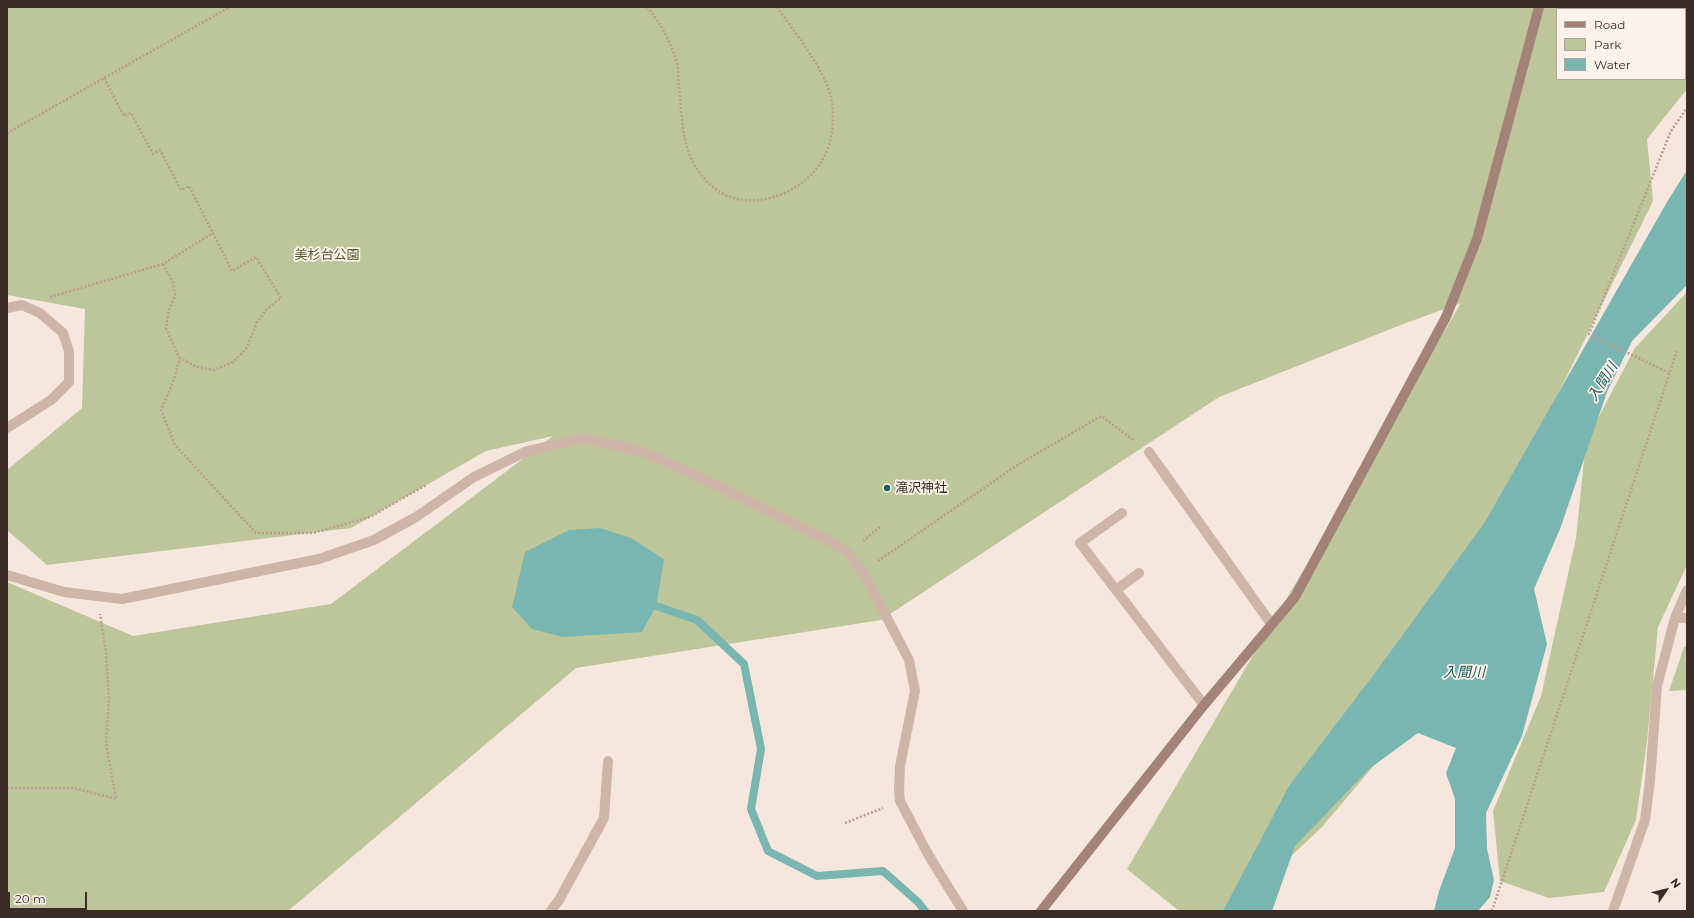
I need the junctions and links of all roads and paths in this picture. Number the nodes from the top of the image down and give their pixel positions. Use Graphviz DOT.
graph roads {
  1 [pos="230,7"];
  2 [pos="647,7"];
  3 [pos="777,7"];
  4 [pos="1539,7"];
  5 [pos="104,78"];
  6 [pos="1687,108"];
  7 [pos="7,133"];
  8 [pos="213,233"];
  9 [pos="163,264"];
  10 [pos="22,305"];
  11 [pos="7,308"];
  12 [pos="1677,350"];
  13 [pos="180,358"];
  14 [pos="1670,373"];
  15 [pos="7,428"];
  16 [pos="1149,452"];
  17 [pos="431,482"];
  18 [pos="1122,514"];
  19 [pos="882,526"];
  20 [pos="890,552"];
  21 [pos="848,553"];
  22 [pos="1139,573"];
  23 [pos="7,575"];
  24 [pos="1116,590"];
  25 [pos="1687,590"];
  26 [pos="1675,618"];
  27 [pos="1687,618"];
  28 [pos="1272,625"];
  29 [pos="102,632"];
  30 [pos="1204,705"];
  31 [pos="608,761"];
  32 [pos="7,788"];
  33 [pos="900,801"];
  34 [pos="845,823"];
  35 [pos="551,911"];
  36 [pos="963,911"];
  37 [pos="1041,911"];
  38 [pos="1492,911"];
  39 [pos="1613,911"];
  1 -- 5 [label="path"];
  2 -- 3 [label="path"];
  4 -- 28 [label="street"];
  5 -- 7 [label="path"];
  5 -- 8 [label="path"];
  6 -- 14 [label="path"];
  8 -- 9 [label="path"];
  8 -- 13 [label="path"];
  9 -- 10 [label="path"];
  9 -- 13 [label="path"];
  10 -- 11 [label="street"];
  10 -- 15 [label="street"];
  12 -- 14 [label="path"];
  13 -- 17 [label="path"];
  14 -- 38 [label="path"];
  16 -- 20 [label="path"];
  16 -- 28 [label="street"];
  18 -- 24 [label="street"];
  19 -- 21 [label="path"];
  21 -- 23 [label="street"];
  21 -- 33 [label="street"];
  22 -- 24 [label="street"];
  24 -- 30 [label="street"];
  25 -- 26 [label="street"];
  26 -- 27 [label="street"];
  26 -- 39 [label="street"];
  28 -- 30 [label="street"];
  29 -- 32 [label="path"];
  30 -- 37 [label="street"];
  31 -- 35 [label="street"];
  33 -- 34 [label="path"];
  33 -- 36 [label="street"];
}
